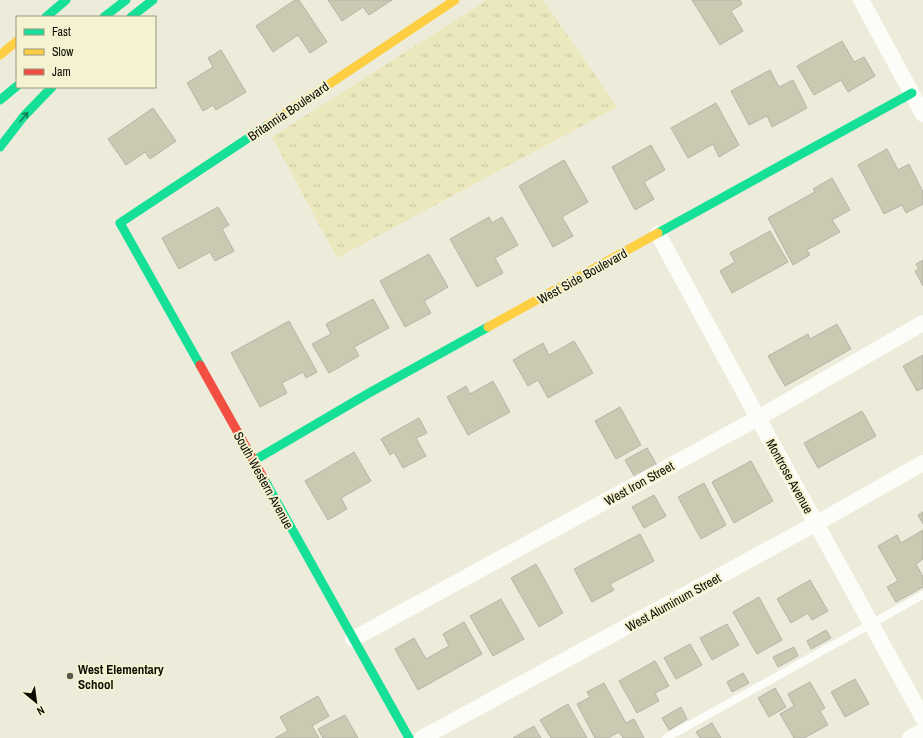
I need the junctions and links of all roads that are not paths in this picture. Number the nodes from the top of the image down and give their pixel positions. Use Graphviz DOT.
graph roads {
  1 [pos="66,0"];
  2 [pos="126,0"];
  3 [pos="153,0"];
  4 [pos="455,0"];
  5 [pos="861,0"];
  6 [pos="47,16"];
  7 [pos="105,16"];
  8 [pos="132,16"];
  9 [pos="16,43"];
  10 [pos="0,56"];
  11 [pos="16,87"];
  12 [pos="51,88"];
  13 [pos="912,93"];
  14 [pos="0,100"];
  15 [pos="923,114"];
  16 [pos="0,147"];
  17 [pos="120,222"];
  18 [pos="658,234"];
  19 [pos="923,324"];
  20 [pos="758,418"];
  21 [pos="253,461"];
  22 [pos="923,463"];
  23 [pos="817,523"];
  24 [pos="923,596"];
  25 [pos="872,624"];
  26 [pos="354,639"];
  27 [pos="923,718"];
  28 [pos="923,731"];
  29 [pos="409,738"];
  30 [pos="422,738"];
  31 [pos="666,738"];
  32 [pos="910,738"];
  1 -- 6 [label="main road"];
  2 -- 7 [label="main road"];
  3 -- 8 [label="main road"];
  4 -- 17 [label="main road, Britannia Boulevard"];
  5 -- 13 [label="street"];
  9 -- 10 [label="main road"];
  11 -- 14 [label="main road"];
  16 -- 12 [label="main road, one-way"];
  13 -- 15 [label="street"];
  13 -- 18 [label="main road, West Side Boulevard"];
  17 -- 21 [label="main road, South Western Avenue"];
  18 -- 20 [label="street, Montrose Avenue"];
  18 -- 21 [label="main road, West Side Boulevard"];
  19 -- 20 [label="street, West Iron Street"];
  20 -- 23 [label="street, Montrose Avenue"];
  20 -- 26 [label="street, West Iron Street"];
  21 -- 26 [label="main road, South Western Avenue"];
  22 -- 23 [label="street, West Aluminum Street"];
  23 -- 25 [label="street, Montrose Avenue"];
  23 -- 30 [label="street, West Aluminum Street"];
  24 -- 25 [label="lane"];
  25 -- 27 [label="street, Montrose Avenue"];
  25 -- 31 [label="lane"];
  26 -- 29 [label="main road, South Western Avenue"];
  28 -- 32 [label="street"];
}
